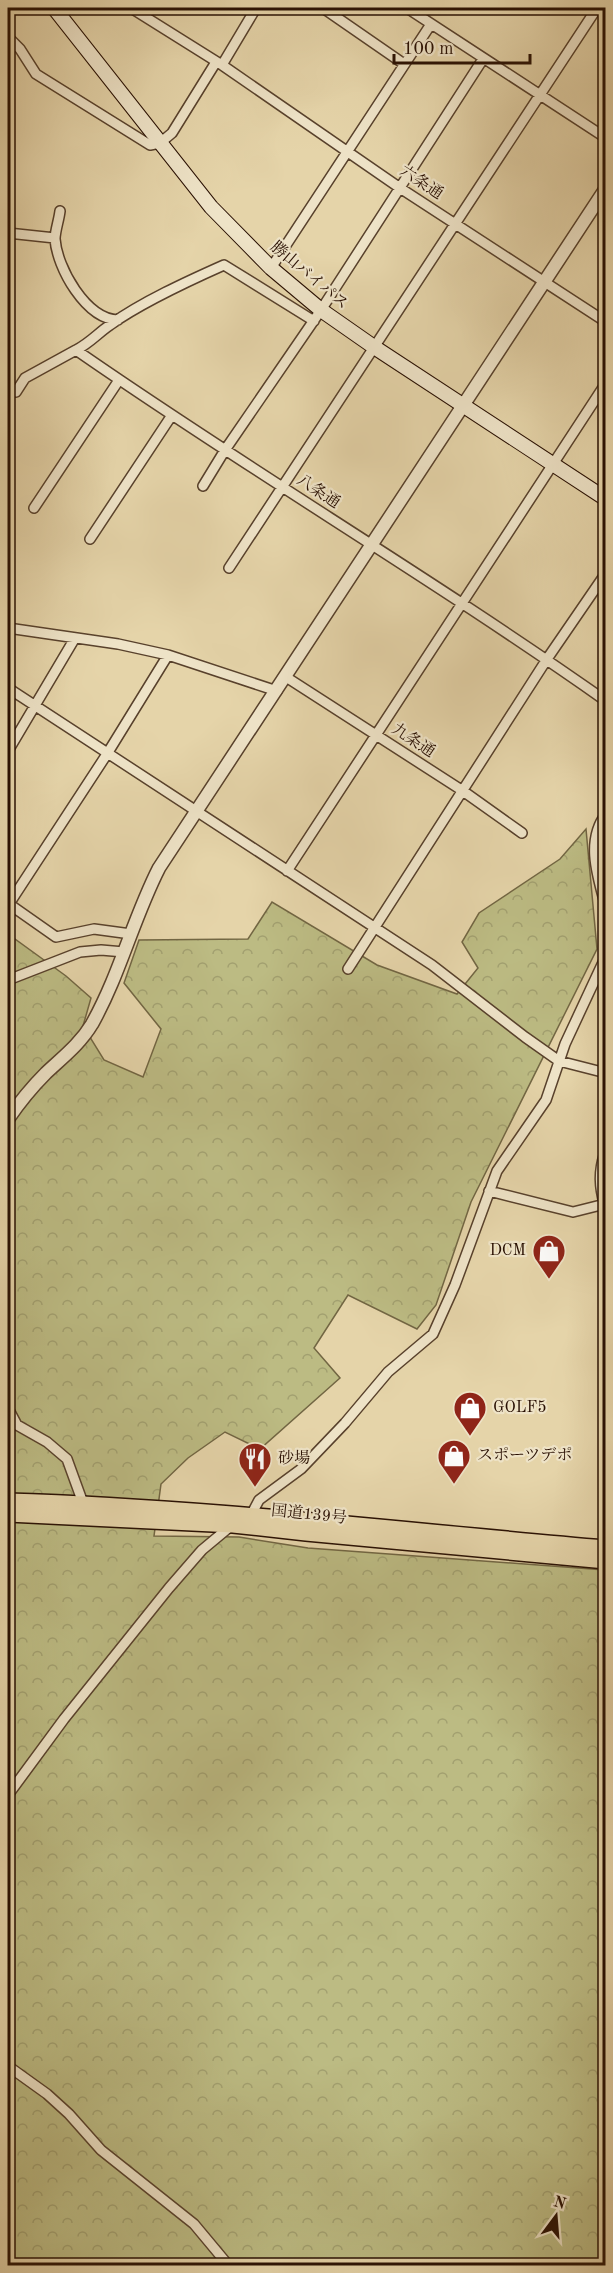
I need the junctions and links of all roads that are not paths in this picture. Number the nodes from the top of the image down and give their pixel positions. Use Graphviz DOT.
graph roads {
  1 [pos="54,8"];
  2 [pos="131,8"];
  3 [pos="256,8"];
  4 [pos="323,8"];
  5 [pos="407,8"];
  6 [pos="597,8"];
  7 [pos="431,24"];
  8 [pos="8,37"];
  9 [pos="483,58"];
  10 [pos="219,64"];
  11 [pos="404,64"];
  12 [pos="540,94"];
  13 [pos="606,138"];
  14 [pos="160,143"];
  15 [pos="346,151"];
  16 [pos="400,188"];
  17 [pos="606,188"];
  18 [pos="60,211"];
  19 [pos="457,224"];
  20 [pos="8,233"];
  21 [pos="55,238"];
  22 [pos="271,268"];
  23 [pos="544,281"];
  24 [pos="317,316"];
  25 [pos="118,320"];
  26 [pos="606,322"];
  27 [pos="374,348"];
  28 [pos="76,350"];
  29 [pos="119,380"];
  30 [pos="606,383"];
  31 [pos="16,392"];
  32 [pos="463,406"];
  33 [pos="172,415"];
  34 [pos="225,450"];
  35 [pos="552,464"];
  36 [pos="203,486"];
  37 [pos="283,487"];
  38 [pos="606,499"];
  39 [pos="34,508"];
  40 [pos="90,539"];
  41 [pos="372,545"];
  42 [pos="229,568"];
  43 [pos="606,573"];
  44 [pos="462,602"];
  45 [pos="8,627"];
  46 [pos="75,638"];
  47 [pos="168,656"];
  48 [pos="547,659"];
  49 [pos="286,677"];
  50 [pos="8,688"];
  51 [pos="277,691"];
  52 [pos="606,701"];
  53 [pos="35,705"];
  54 [pos="376,735"];
  55 [pos="8,751"];
  56 [pos="107,754"];
  57 [pos="463,791"];
  58 [pos="196,812"];
  59 [pos="606,814"];
  60 [pos="522,833"];
  61 [pos="601,840"];
  62 [pos="286,871"];
  63 [pos="606,908"];
  64 [pos="375,928"];
  65 [pos="130,934"];
  66 [pos="124,952"];
  67 [pos="606,956"];
  68 [pos="348,969"];
  69 [pos="8,980"];
  70 [pos="559,1061"];
  71 [pos="606,1073"];
  72 [pos="8,1119"];
  73 [pos="606,1154"];
  74 [pos="489,1191"];
  75 [pos="605,1204"];
  76 [pos="8,1408"];
  77 [pos="8,1501"];
  78 [pos="83,1503"];
  79 [pos="8,1514"];
  80 [pos="251,1516"];
  81 [pos="233,1525"];
  82 [pos="606,1548"];
  83 [pos="606,1560"];
  84 [pos="8,1795"];
  85 [pos="8,2066"];
  86 [pos="229,2265"];
  1 -- 14 [label="main road, 勝山バイパス"];
  2 -- 10 [label="street, 六条通"];
  3 -- 10 [label="street"];
  4 -- 11 [label="street"];
  5 -- 7 [label="street"];
  6 -- 12 [label="street"];
  7 -- 9 [label="street"];
  7 -- 11 [label="street"];
  8 -- 14 [label="street"];
  9 -- 12 [label="street"];
  9 -- 16 [label="street"];
  10 -- 14 [label="street"];
  10 -- 15 [label="street, 六条通"];
  11 -- 15 [label="street"];
  12 -- 13 [label="street"];
  12 -- 19 [label="street"];
  14 -- 22 [label="main road, 勝山バイパス"];
  15 -- 16 [label="street, 六条通"];
  15 -- 22 [label="street"];
  16 -- 19 [label="street, 六条通"];
  16 -- 24 [label="street"];
  17 -- 23 [label="street"];
  18 -- 21 [label="street"];
  19 -- 23 [label="street, 六条通"];
  19 -- 27 [label="street"];
  20 -- 21 [label="street"];
  21 -- 25 [label="street"];
  22 -- 24 [label="main road, 勝山バイパス"];
  23 -- 26 [label="street, 六条通"];
  23 -- 32 [label="street"];
  24 -- 25 [label="street"];
  24 -- 27 [label="main road, 勝山バイパス"];
  24 -- 34 [label="street"];
  25 -- 28 [label="street"];
  27 -- 32 [label="main road, 勝山バイパス"];
  27 -- 37 [label="street"];
  28 -- 29 [label="street, 八条通"];
  28 -- 31 [label="street"];
  29 -- 33 [label="street, 八条通"];
  29 -- 39 [label="street"];
  30 -- 35 [label="street"];
  32 -- 35 [label="main road, 勝山バイパス"];
  32 -- 41 [label="street"];
  33 -- 34 [label="street, 八条通"];
  33 -- 40 [label="street"];
  34 -- 36 [label="street"];
  34 -- 37 [label="street, 八条通"];
  35 -- 38 [label="main road, 勝山バイパス"];
  35 -- 44 [label="street"];
  37 -- 41 [label="street, 八条通"];
  37 -- 42 [label="street"];
  41 -- 44 [label="street, 八条通"];
  41 -- 49 [label="street"];
  43 -- 48 [label="street"];
  44 -- 48 [label="street, 八条通"];
  44 -- 54 [label="street"];
  45 -- 46 [label="street"];
  46 -- 47 [label="street"];
  46 -- 53 [label="street"];
  47 -- 51 [label="street"];
  47 -- 56 [label="street"];
  48 -- 52 [label="street, 八条通"];
  48 -- 57 [label="street"];
  49 -- 51 [label="street"];
  49 -- 54 [label="street, 九条通"];
  50 -- 53 [label="street"];
  51 -- 58 [label="street"];
  53 -- 55 [label="street"];
  53 -- 56 [label="street"];
  54 -- 57 [label="street, 九条通"];
  54 -- 62 [label="street"];
  56 -- 58 [label="street"];
  56 -- 65 [label="street"];
  57 -- 60 [label="street, 九条通"];
  57 -- 64 [label="street"];
  58 -- 62 [label="street"];
  58 -- 65 [label="street"];
  59 -- 61 [label="street"];
  61 -- 63 [label="street"];
  62 -- 64 [label="street"];
  64 -- 68 [label="street"];
  64 -- 70 [label="street"];
  65 -- 66 [label="street"];
  66 -- 69 [label="street"];
  66 -- 72 [label="street"];
  67 -- 70 [label="street"];
  70 -- 71 [label="street"];
  70 -- 74 [label="street"];
  73 -- 75 [label="street"];
  74 -- 75 [label="street"];
  74 -- 80 [label="street"];
  76 -- 78 [label="street"];
  77 -- 78 [label="highway, 国道139号"];
  78 -- 80 [label="highway, 国道139号"];
  79 -- 81 [label="highway, 国道139号"];
  80 -- 81 [label="street"];
  80 -- 82 [label="highway, 国道139号"];
  81 -- 83 [label="highway, 国道139号"];
  81 -- 84 [label="street"];
  85 -- 86 [label="street"];
}
